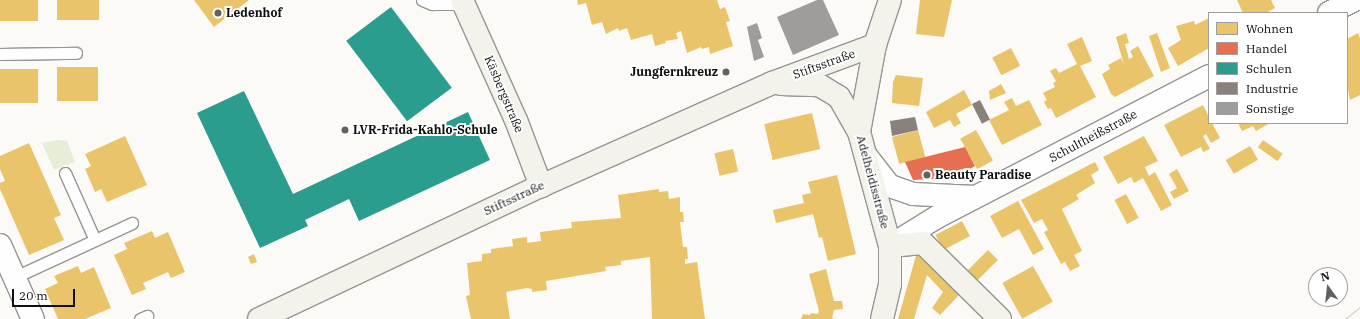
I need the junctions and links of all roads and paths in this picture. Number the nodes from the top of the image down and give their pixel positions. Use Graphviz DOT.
graph roads {
  1 [pos="422,0"];
  2 [pos="890,0"];
  3 [pos="1354,0"];
  4 [pos="463,2"];
  5 [pos="1331,12"];
  6 [pos="875,45"];
  7 [pos="76,53"];
  8 [pos="0,54"];
  9 [pos="1208,77"];
  10 [pos="772,83"];
  11 [pos="859,132"];
  12 [pos="867,157"];
  13 [pos="65,173"];
  14 [pos="541,186"];
  15 [pos="976,197"];
  16 [pos="132,223"];
  17 [pos="95,240"];
  18 [pos="0,245"];
  19 [pos="890,246"];
  20 [pos="7,280"];
  21 [pos="33,319"];
  22 [pos="259,319"];
  23 [pos="882,319"];
  24 [pos="1000,319"];
  1 -- 4 [label="lane, Käsbergstraße"];
  2 -- 6 [label="street, Adelheidisstraße"];
  3 -- 5 [label="street"];
  4 -- 14 [label="street, Käsbergstraße"];
  6 -- 10 [label="street, Stiftsstraße"];
  6 -- 11 [label="street, Adelheidisstraße"];
  7 -- 8 [label="lane"];
  9 -- 15 [label="street, Schultheißstraße"];
  10 -- 11 [label="street, Stiftsstraße"];
  10 -- 14 [label="street, Stiftsstraße"];
  11 -- 12 [label="street, Adelheidisstraße"];
  12 -- 15 [label="street"];
  12 -- 19 [label="street, Adelheidisstraße"];
  13 -- 17 [label="lane"];
  14 -- 22 [label="street, Stiftsstraße"];
  15 -- 19 [label="street, Schultheißstraße"];
  16 -- 17 [label="lane"];
  17 -- 20 [label="lane"];
  18 -- 20 [label="street"];
  19 -- 23 [label="street, Adelheidisstraße"];
  19 -- 24 [label="street"];
  20 -- 21 [label="street"];
}
